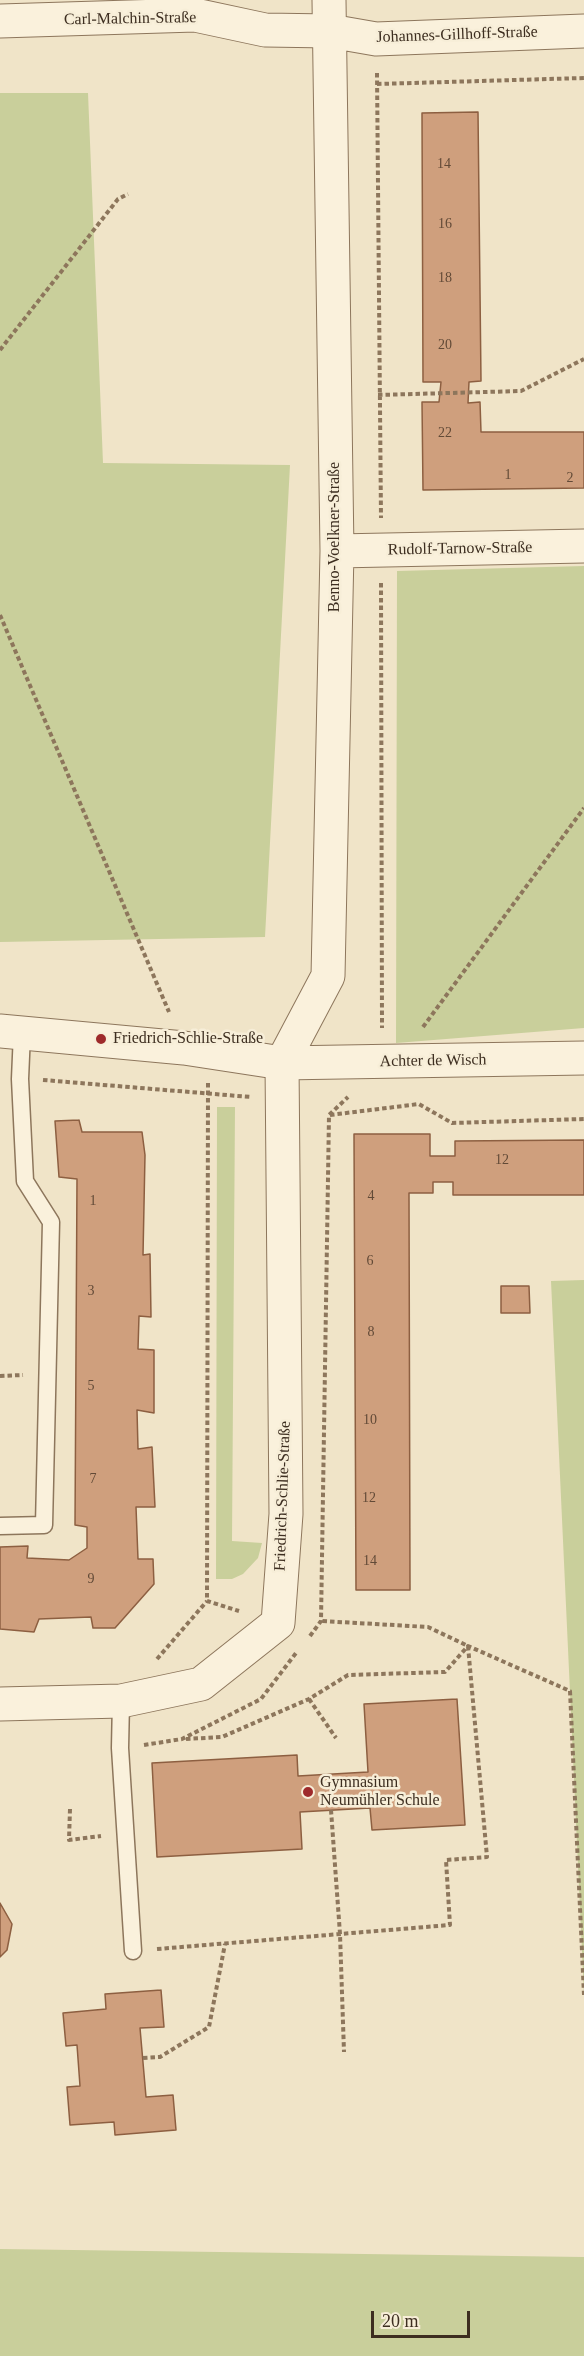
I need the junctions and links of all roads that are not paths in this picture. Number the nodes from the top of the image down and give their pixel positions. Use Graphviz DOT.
graph roads {
  1 [pos="330,16"];
  2 [pos="0,21"];
  3 [pos="584,31"];
  4 [pos="584,546"];
  5 [pos="337,551"];
  6 [pos="11,1032"];
  7 [pos="584,1058"];
  8 [pos="282,1063"];
  9 [pos="0,1526"];
  10 [pos="121,1701"];
  11 [pos="0,1704"];
  12 [pos="133,1952"];
  1 -- 2 [label="street, Carl-Malchin-Straße"];
  1 -- 3 [label="street, Johannes-Gillhoff-Straße"];
  1 -- 5 [label="street, Benno-Voelkner-Straße"];
  4 -- 5 [label="street, Rudolf-Tarnow-Straße"];
  5 -- 8 [label="street, Benno-Voelkner-Straße"];
  6 -- 8 [label="street"];
  6 -- 9 [label="lane"];
  7 -- 8 [label="street, Achter de Wisch"];
  8 -- 10 [label="street, Friedrich-Schlie-Straße"];
  10 -- 11 [label="street"];
  10 -- 12 [label="lane"];
}
